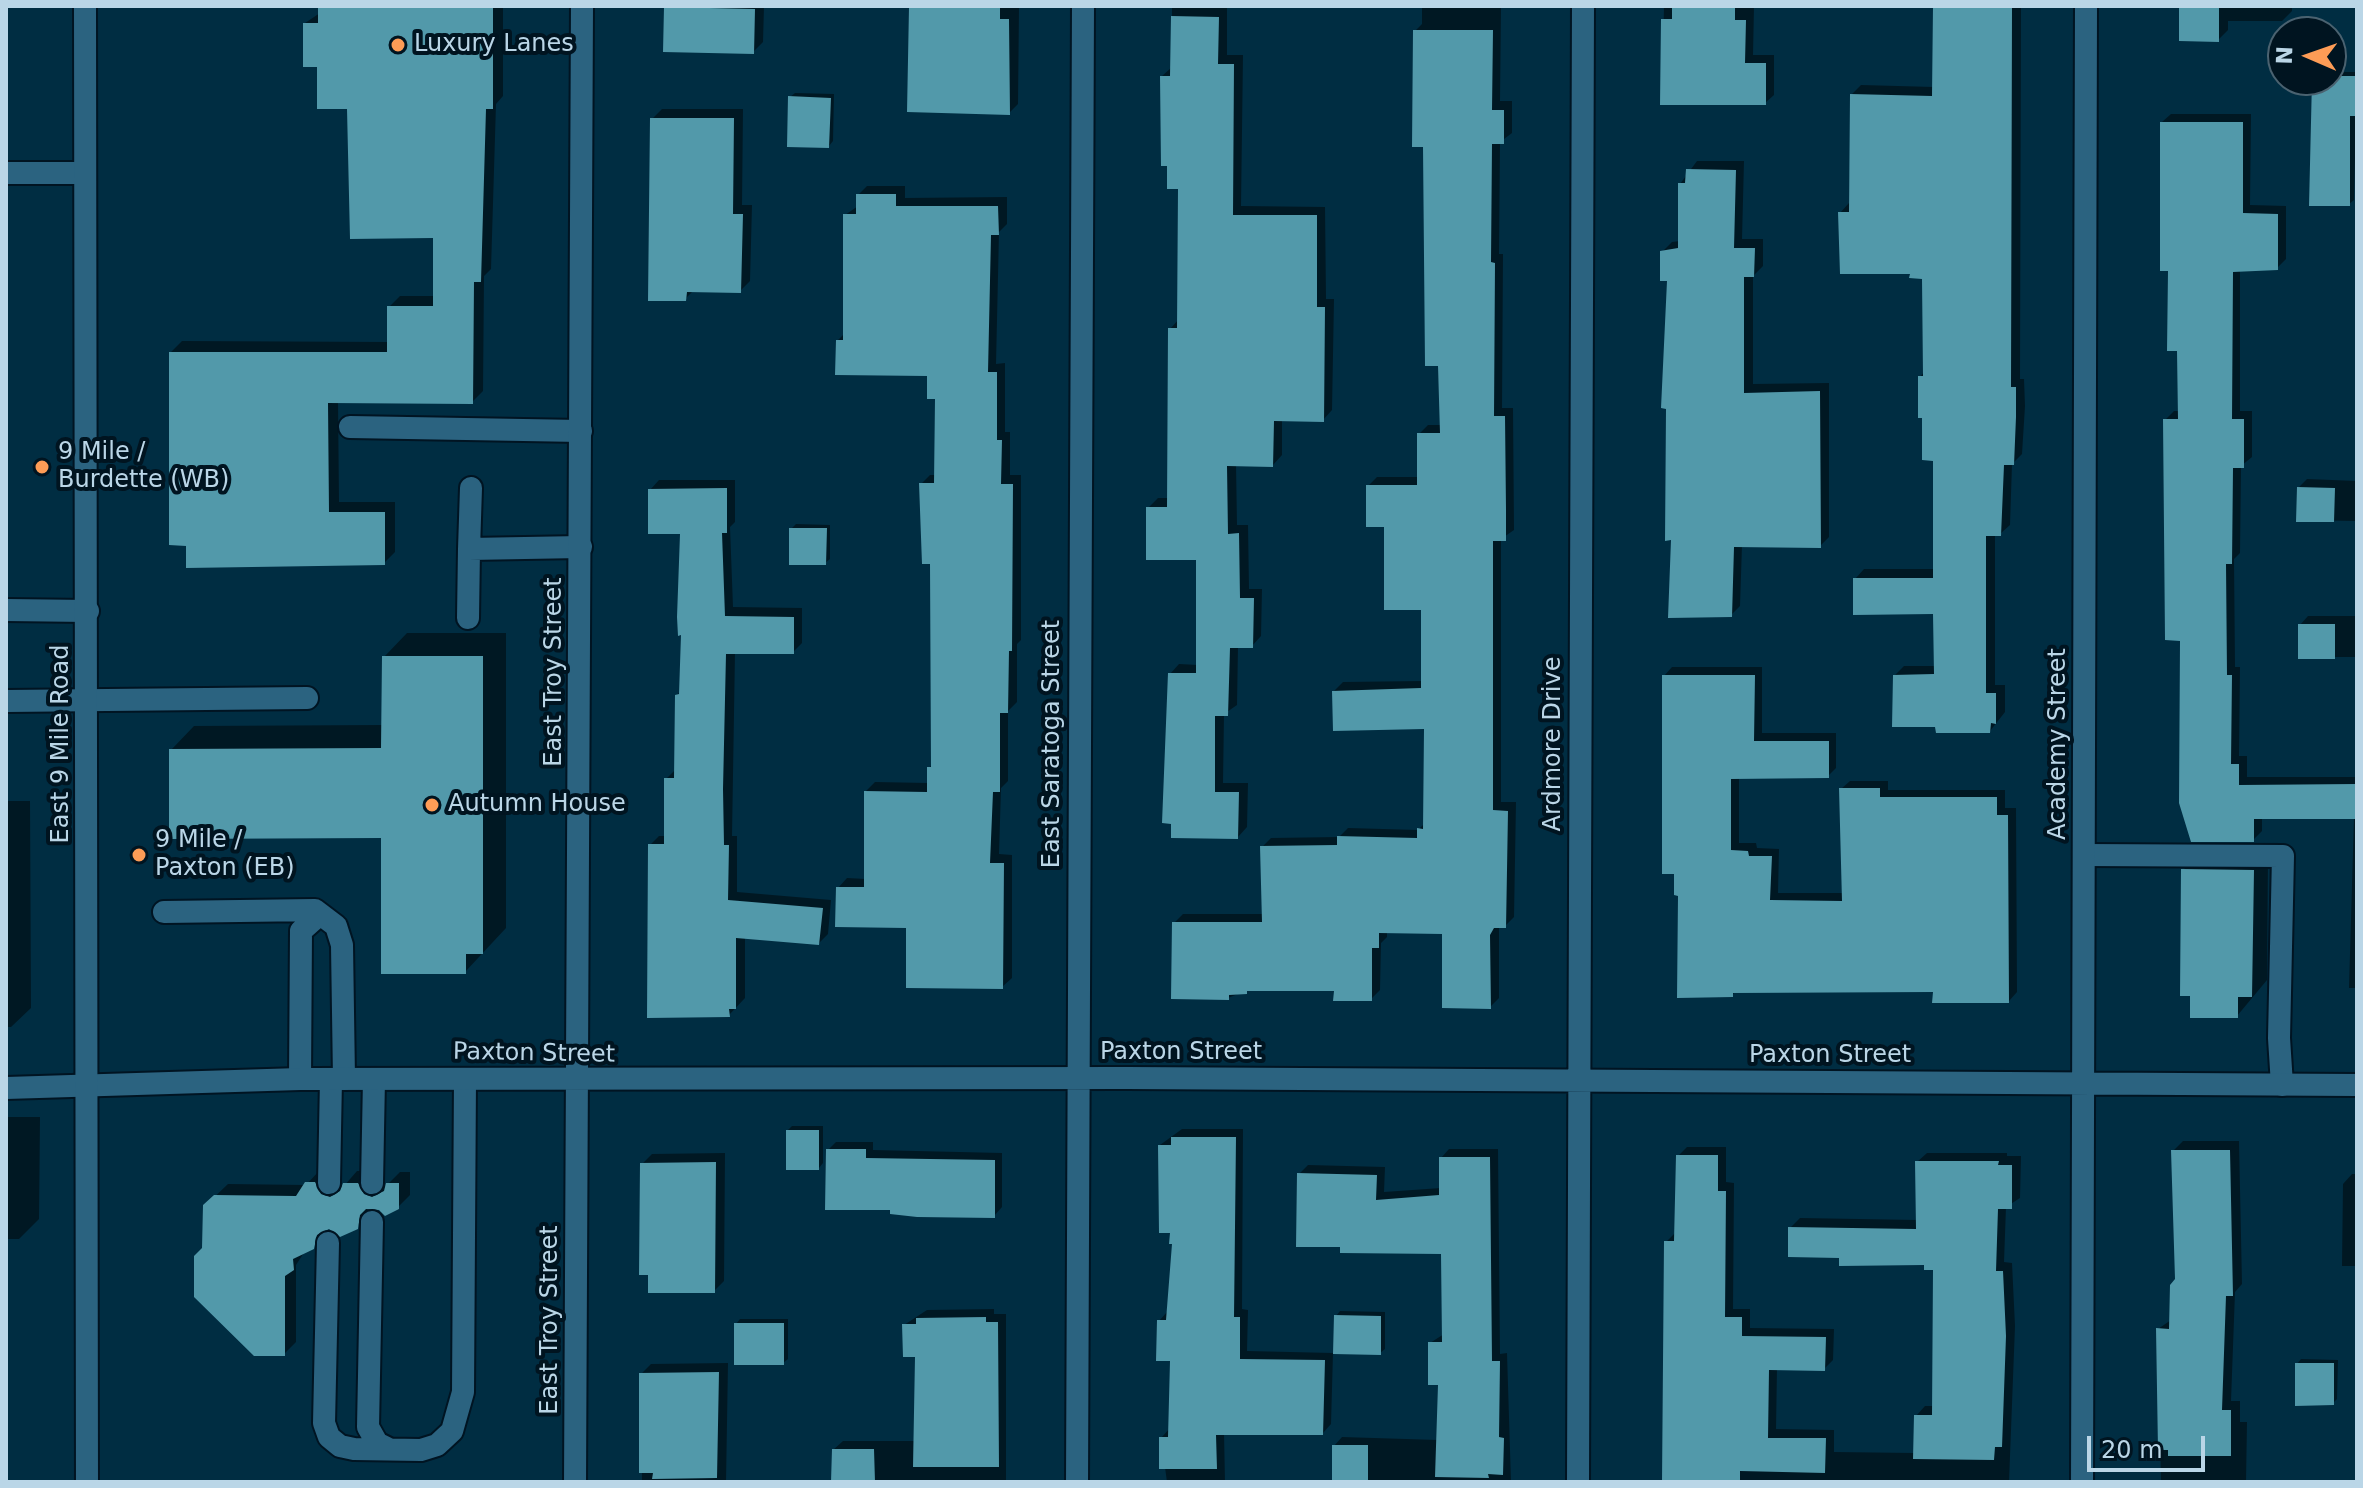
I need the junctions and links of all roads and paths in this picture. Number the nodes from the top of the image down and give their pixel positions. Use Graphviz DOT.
graph roads {
  1 [pos="85,6"];
  2 [pos="582,6"];
  3 [pos="1083,6"];
  4 [pos="1583,6"];
  5 [pos="2086,6"];
  6 [pos="6,173"];
  7 [pos="84,173"];
  8 [pos="350,427"];
  9 [pos="581,431"];
  10 [pos="471,488"];
  11 [pos="581,547"];
  12 [pos="469,549"];
  13 [pos="6,610"];
  14 [pos="88,611"];
  15 [pos="468,618"];
  16 [pos="307,698"];
  17 [pos="89,700"];
  18 [pos="6,701"];
  19 [pos="2084,855"];
  20 [pos="164,912"];
  21 [pos="320,914"];
  22 [pos="300,1079"];
  23 [pos="338,1079"];
  24 [pos="374,1079"];
  25 [pos="465,1079"];
  26 [pos="1078,1079"];
  27 [pos="579,1081"];
  28 [pos="1579,1081"];
  29 [pos="2084,1084"];
  30 [pos="2282,1085"];
  31 [pos="2357,1085"];
  32 [pos="88,1086"];
  33 [pos="6,1088"];
  34 [pos="329,1183"];
  35 [pos="372,1183"];
  36 [pos="372,1222"];
  37 [pos="328,1243"];
  38 [pos="389,1449"];
  39 [pos="87,1482"];
  40 [pos="575,1482"];
  41 [pos="1077,1482"];
  42 [pos="1578,1482"];
  43 [pos="2082,1482"];
  1 -- 7 [label="street, East 9 Mile Road"];
  2 -- 9 [label="street, East Troy Street"];
  3 -- 26 [label="street, East Saratoga Street"];
  4 -- 28 [label="street, Ardmore Drive"];
  5 -- 19 [label="street, Academy Street"];
  6 -- 7 [label="street"];
  7 -- 14 [label="street, East 9 Mile Road"];
  8 -- 9 [label="street"];
  9 -- 11 [label="street, East Troy Street"];
  10 -- 12 [label="street"];
  11 -- 12 [label="street"];
  11 -- 27 [label="street, East Troy Street"];
  12 -- 15 [label="street"];
  13 -- 14 [label="street"];
  14 -- 17 [label="street, East 9 Mile Road"];
  16 -- 17 [label="street"];
  17 -- 18 [label="street"];
  17 -- 32 [label="street, East 9 Mile Road"];
  19 -- 29 [label="street, Academy Street"];
  19 -- 30 [label="street"];
  20 -- 21 [label="street"];
  21 -- 22 [label="street"];
  21 -- 23 [label="street"];
  22 -- 23 [label="street, Paxton Street"];
  22 -- 32 [label="street, Paxton Street"];
  23 -- 24 [label="street, Paxton Street"];
  23 -- 34 [label="street"];
  24 -- 25 [label="street, Paxton Street"];
  24 -- 35 [label="street"];
  25 -- 27 [label="street, Paxton Street"];
  25 -- 38 [label="street"];
  26 -- 27 [label="street, Paxton Street"];
  26 -- 28 [label="street, Paxton Street"];
  26 -- 41 [label="street, East Saratoga Street"];
  27 -- 40 [label="street, East Troy Street"];
  28 -- 29 [label="street, Paxton Street"];
  28 -- 42 [label="street, Ardmore Drive"];
  29 -- 30 [label="street, Paxton Street"];
  29 -- 43 [label="street, Academy Street"];
  30 -- 31 [label="street, Paxton Street"];
  32 -- 33 [label="street, Paxton Street"];
  32 -- 39 [label="street, East 9 Mile Road"];
  36 -- 38 [label="street"];
  37 -- 38 [label="street"];
}
